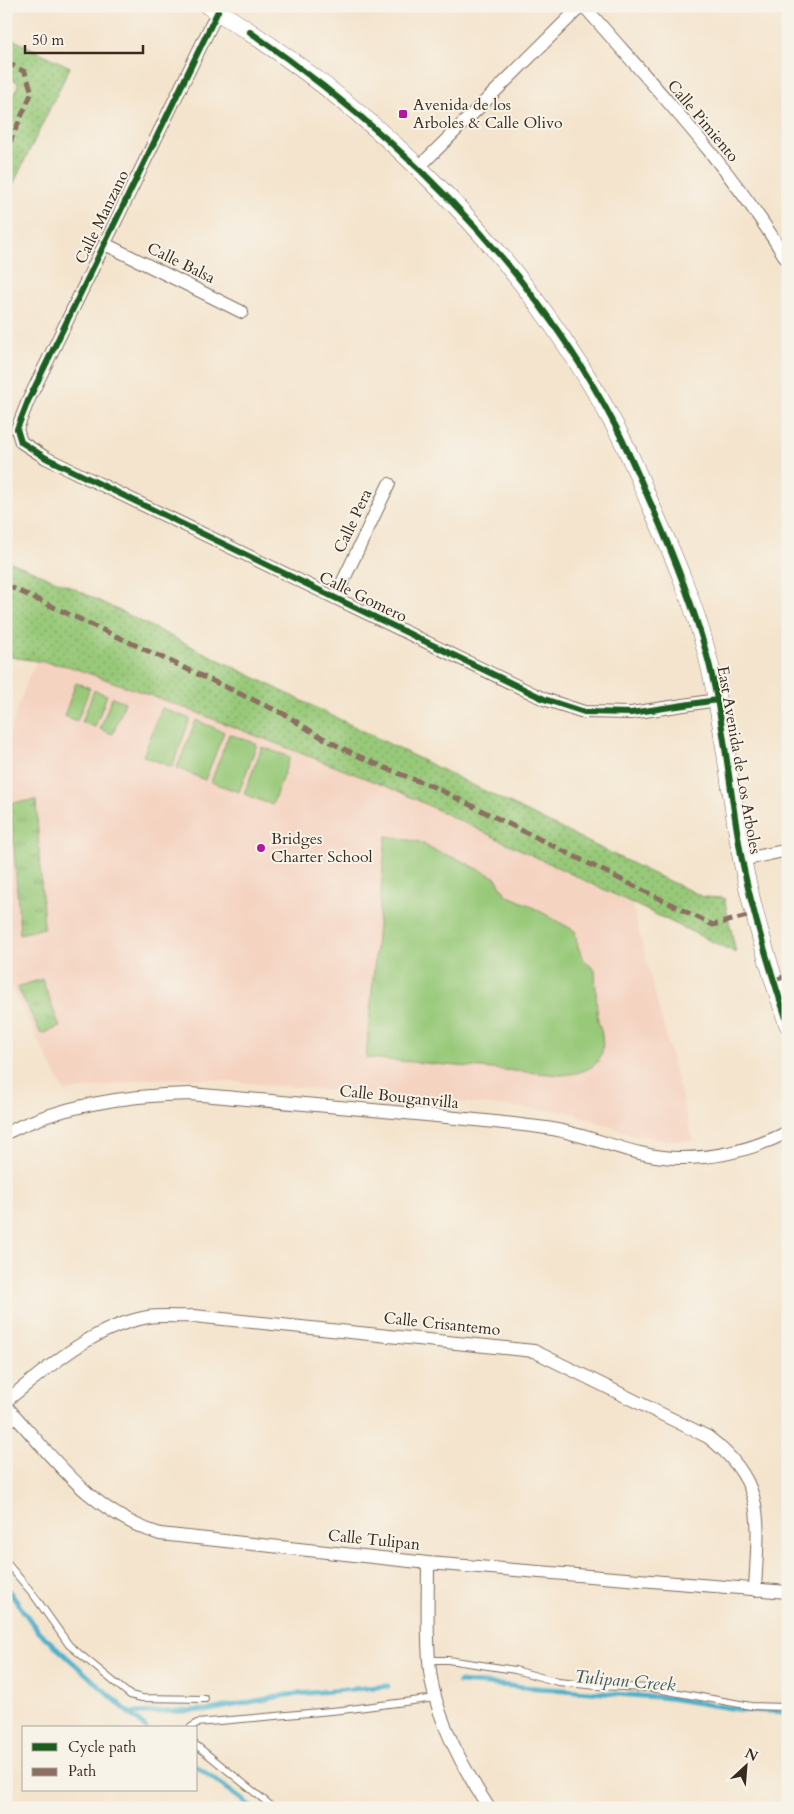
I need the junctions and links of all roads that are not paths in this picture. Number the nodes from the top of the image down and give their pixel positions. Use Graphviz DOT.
graph roads {
  1 [pos="581,6"];
  2 [pos="584,6"];
  3 [pos="214,9"];
  4 [pos="419,167"];
  5 [pos="105,244"];
  6 [pos="788,262"];
  7 [pos="242,312"];
  8 [pos="18,436"];
  9 [pos="389,484"];
  10 [pos="334,598"];
  11 [pos="717,700"];
  12 [pos="788,850"];
  13 [pos="742,860"];
  14 [pos="788,1024"];
  15 [pos="788,1132"];
  16 [pos="6,1134"];
  17 [pos="6,1400"];
  18 [pos="6,1406"];
  19 [pos="6,1562"];
  20 [pos="428,1563"];
  21 [pos="756,1590"];
  22 [pos="788,1592"];
  23 [pos="429,1660"];
  24 [pos="436,1698"];
  25 [pos="205,1699"];
  26 [pos="788,1707"];
  27 [pos="193,1726"];
  28 [pos="198,1746"];
  29 [pos="274,1808"];
  30 [pos="489,1808"];
  1 -- 4 [label="street"];
  2 -- 6 [label="street, Calle Pimiento"];
  3 -- 4 [label="main road, East Avenida de Los Arboles"];
  3 -- 5 [label="street, Calle Manzano"];
  4 -- 11 [label="main road, East Avenida de Los Arboles"];
  5 -- 7 [label="street, Calle Balsa"];
  5 -- 8 [label="street, Calle Manzano"];
  8 -- 10 [label="street, Calle Gomero"];
  9 -- 10 [label="street, Calle Pera"];
  10 -- 11 [label="street, Calle Gomero"];
  11 -- 13 [label="main road, East Avenida de Los Arboles"];
  12 -- 13 [label="street"];
  13 -- 14 [label="main road, East Avenida de Los Arboles"];
  15 -- 16 [label="street, Calle Bouganvilla"];
  17 -- 21 [label="street, Calle Crisantemo"];
  18 -- 20 [label="street, Calle Tulipan"];
  19 -- 25 [label="lane"];
  20 -- 21 [label="street, Calle Tulipan"];
  20 -- 23 [label="street"];
  21 -- 22 [label="street, Calle Tulipan"];
  23 -- 24 [label="street"];
  23 -- 26 [label="lane"];
  24 -- 27 [label="lane"];
  24 -- 30 [label="street"];
  28 -- 29 [label="lane"];
}
